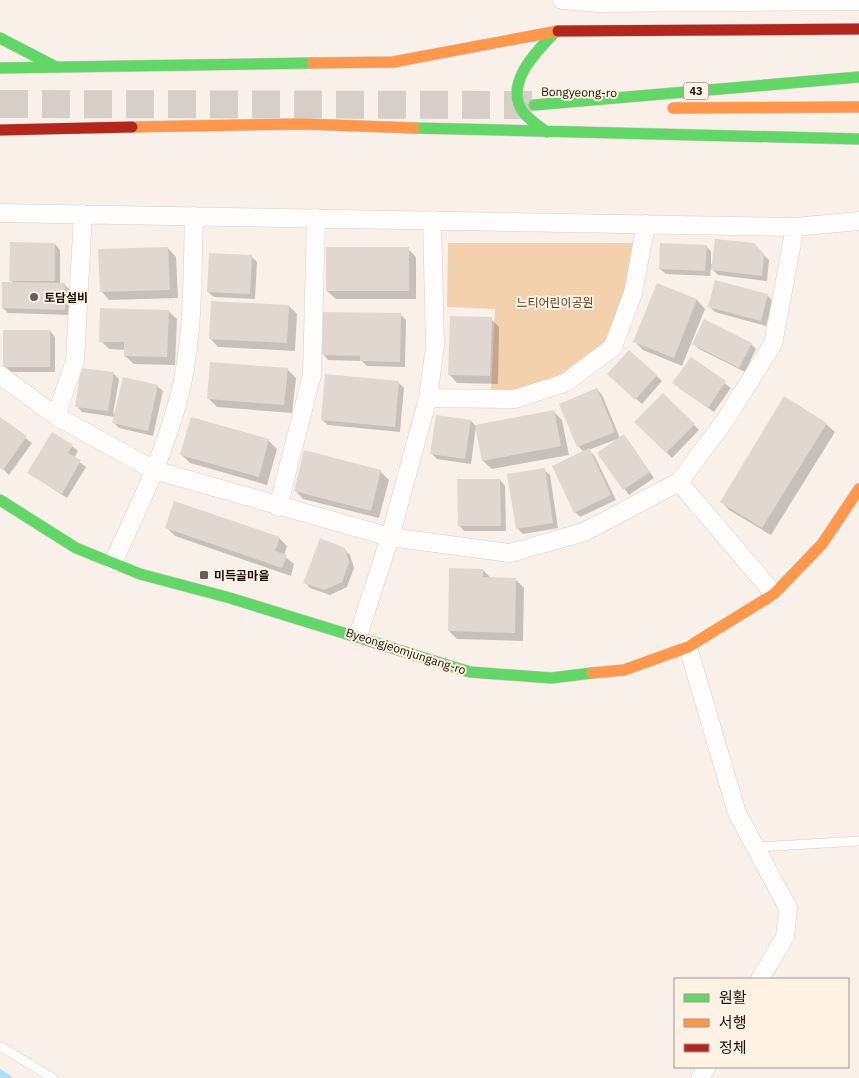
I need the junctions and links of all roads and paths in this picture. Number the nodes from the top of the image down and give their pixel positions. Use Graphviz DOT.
graph roads {
  1 [pos="562,0"];
  2 [pos="859,2"];
  3 [pos="859,29"];
  4 [pos="556,32"];
  5 [pos="0,38"];
  6 [pos="56,67"];
  7 [pos="0,68"];
  8 [pos="859,77"];
  9 [pos="859,107"];
  10 [pos="643,108"];
  11 [pos="663,108"];
  12 [pos="0,130"];
  13 [pos="547,132"];
  14 [pos="859,139"];
  15 [pos="0,213"];
  16 [pos="83,214"];
  17 [pos="194,216"];
  18 [pos="316,218"];
  19 [pos="432,220"];
  20 [pos="859,221"];
  21 [pos="646,224"];
  22 [pos="795,227"];
  23 [pos="0,375"];
  24 [pos="428,398"];
  25 [pos="56,416"];
  26 [pos="154,470"];
  27 [pos="679,482"];
  28 [pos="859,488"];
  29 [pos="0,500"];
  30 [pos="278,506"];
  31 [pos="390,537"];
  32 [pos="113,563"];
  33 [pos="774,594"];
  34 [pos="358,636"];
  35 [pos="688,647"];
  36 [pos="859,841"];
  37 [pos="756,847"];
  38 [pos="761,978"];
  39 [pos="0,1046"];
  40 [pos="53,1078"];
  1 -- 2 [label="street"];
  3 -- 4 [label="main road"];
  4 -- 6 [label="main road"];
  4 -- 13 [label="main road"];
  5 -- 6 [label="main road"];
  6 -- 7 [label="main road"];
  8 -- 10 [label="main road, Bongyeong-ro / 43"];
  9 -- 11 [label="main road, 43"];
  12 -- 13 [label="main road"];
  13 -- 14 [label="main road"];
  15 -- 16 [label="street"];
  16 -- 17 [label="street"];
  16 -- 25 [label="street"];
  17 -- 18 [label="street"];
  17 -- 26 [label="street"];
  18 -- 19 [label="street"];
  18 -- 30 [label="street"];
  19 -- 21 [label="street"];
  19 -- 24 [label="street"];
  20 -- 22 [label="street"];
  21 -- 22 [label="street"];
  21 -- 24 [label="street"];
  22 -- 27 [label="street"];
  23 -- 25 [label="street"];
  24 -- 31 [label="street"];
  25 -- 26 [label="street"];
  26 -- 30 [label="street"];
  26 -- 32 [label="street"];
  27 -- 31 [label="street"];
  27 -- 33 [label="street"];
  28 -- 33 [label="main road, Byeongjeomjungang-ro"];
  29 -- 32 [label="main road, Byeongjeomjungang-ro"];
  30 -- 31 [label="street"];
  31 -- 34 [label="street"];
  32 -- 34 [label="main road, Byeongjeomjungang-ro"];
  33 -- 35 [label="main road, Byeongjeomjungang-ro"];
  34 -- 35 [label="main road, Byeongjeomjungang-ro"];
  35 -- 37 [label="street"];
  36 -- 37 [label="lane"];
  37 -- 38 [label="street"];
  39 -- 40 [label="lane"];
}
